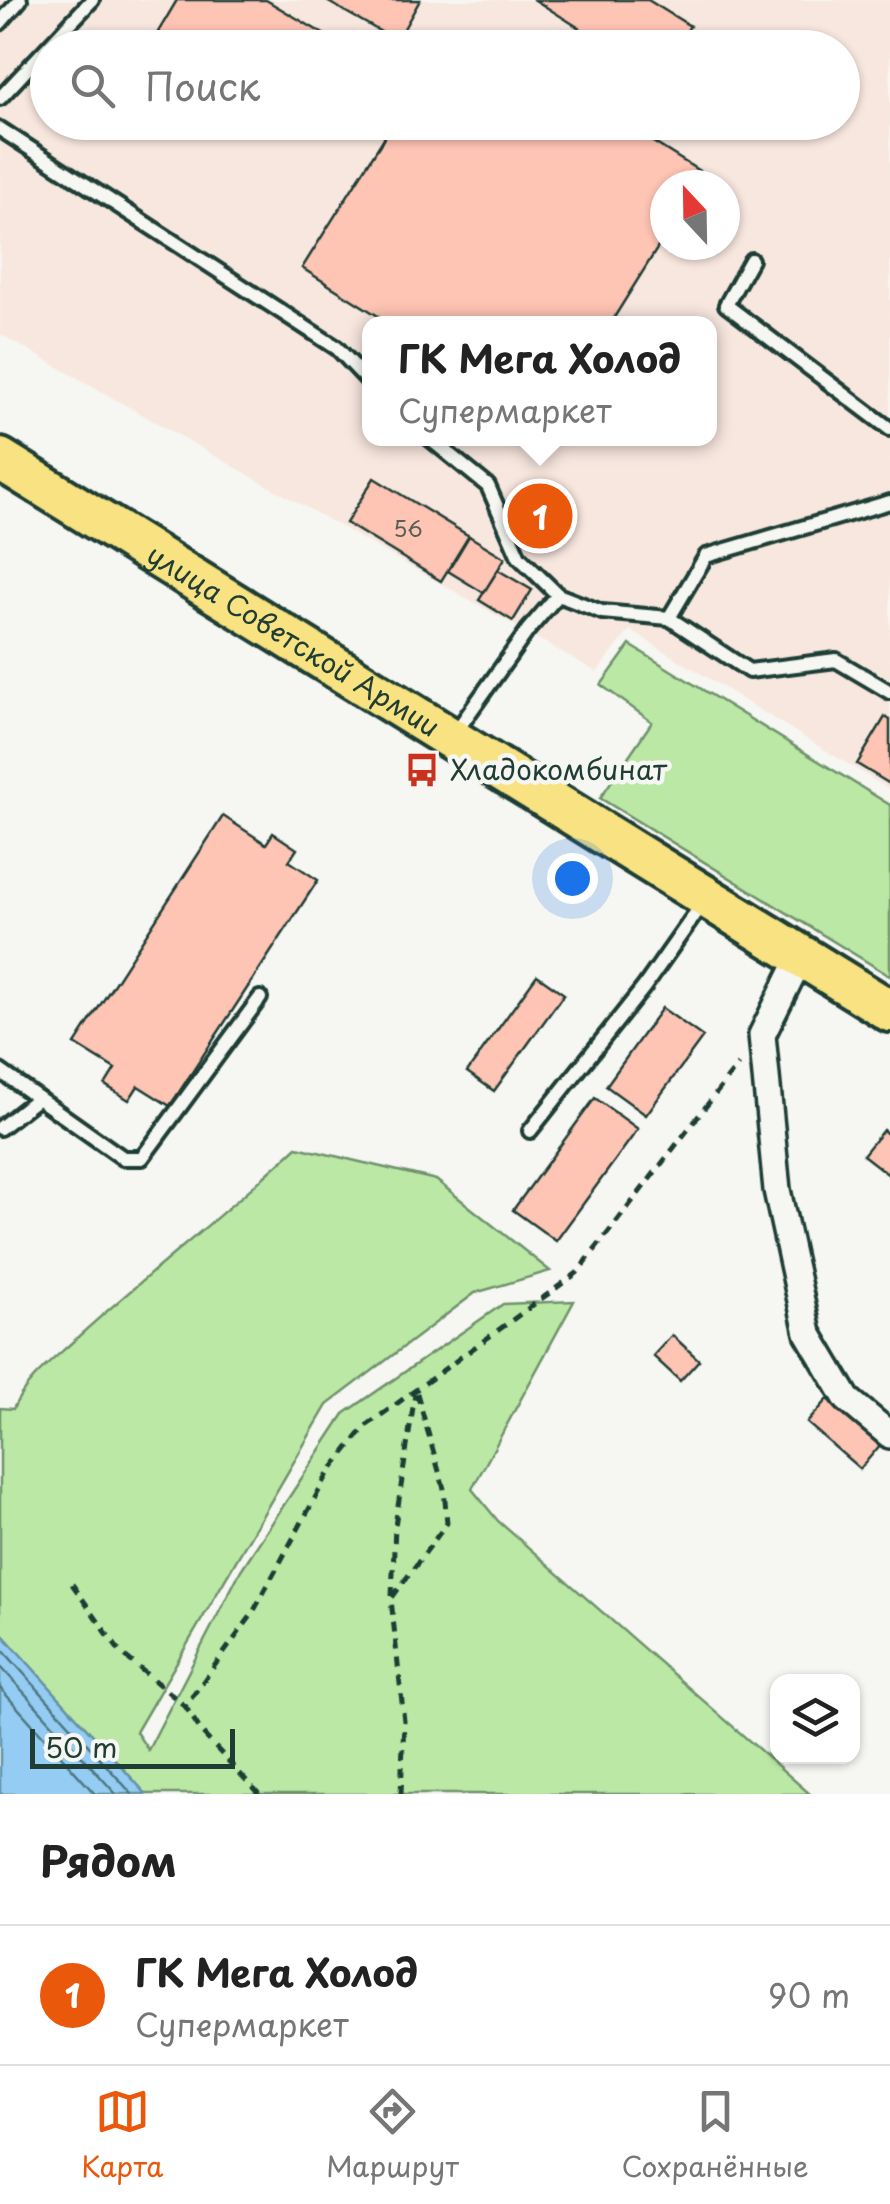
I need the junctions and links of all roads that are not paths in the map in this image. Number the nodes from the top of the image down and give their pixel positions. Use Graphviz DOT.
graph roads {
  1 [pos="20,0"];
  2 [pos="92,0"];
  3 [pos="0,24"];
  4 [pos="64,30"];
  5 [pos="30,66"];
  6 [pos="0,98"];
  7 [pos="0,130"];
  8 [pos="751,260"];
  9 [pos="362,374"];
  10 [pos="890,429"];
  11 [pos="440,446"];
  12 [pos="0,459"];
  13 [pos="890,502"];
  14 [pos="558,595"];
  15 [pos="669,618"];
  16 [pos="890,692"];
  17 [pos="451,738"];
  18 [pos="707,898"];
  19 [pos="802,956"];
  20 [pos="260,998"];
  21 [pos="890,1011"];
  22 [pos="0,1071"];
  23 [pos="38,1098"];
  24 [pos="0,1128"];
  25 [pos="530,1131"];
  26 [pos="890,1435"];
  1 -- 3 [label="lane"];
  2 -- 4 [label="lane"];
  5 -- 6 [label="lane"];
  7 -- 9 [label="lane"];
  8 -- 10 [label="lane"];
  11 -- 14 [label="lane"];
  12 -- 17 [label="main road, улица Советской Армии"];
  13 -- 15 [label="lane"];
  14 -- 15 [label="lane"];
  14 -- 17 [label="lane"];
  15 -- 16 [label="lane"];
  17 -- 18 [label="main road, улица Советской Армии"];
  18 -- 19 [label="main road, улица Советской Армии"];
  18 -- 25 [label="lane"];
  19 -- 21 [label="main road, улица Советской Армии"];
  19 -- 26 [label="street"];
  20 -- 23 [label="lane"];
  22 -- 23 [label="lane"];
  23 -- 24 [label="lane"];
}
